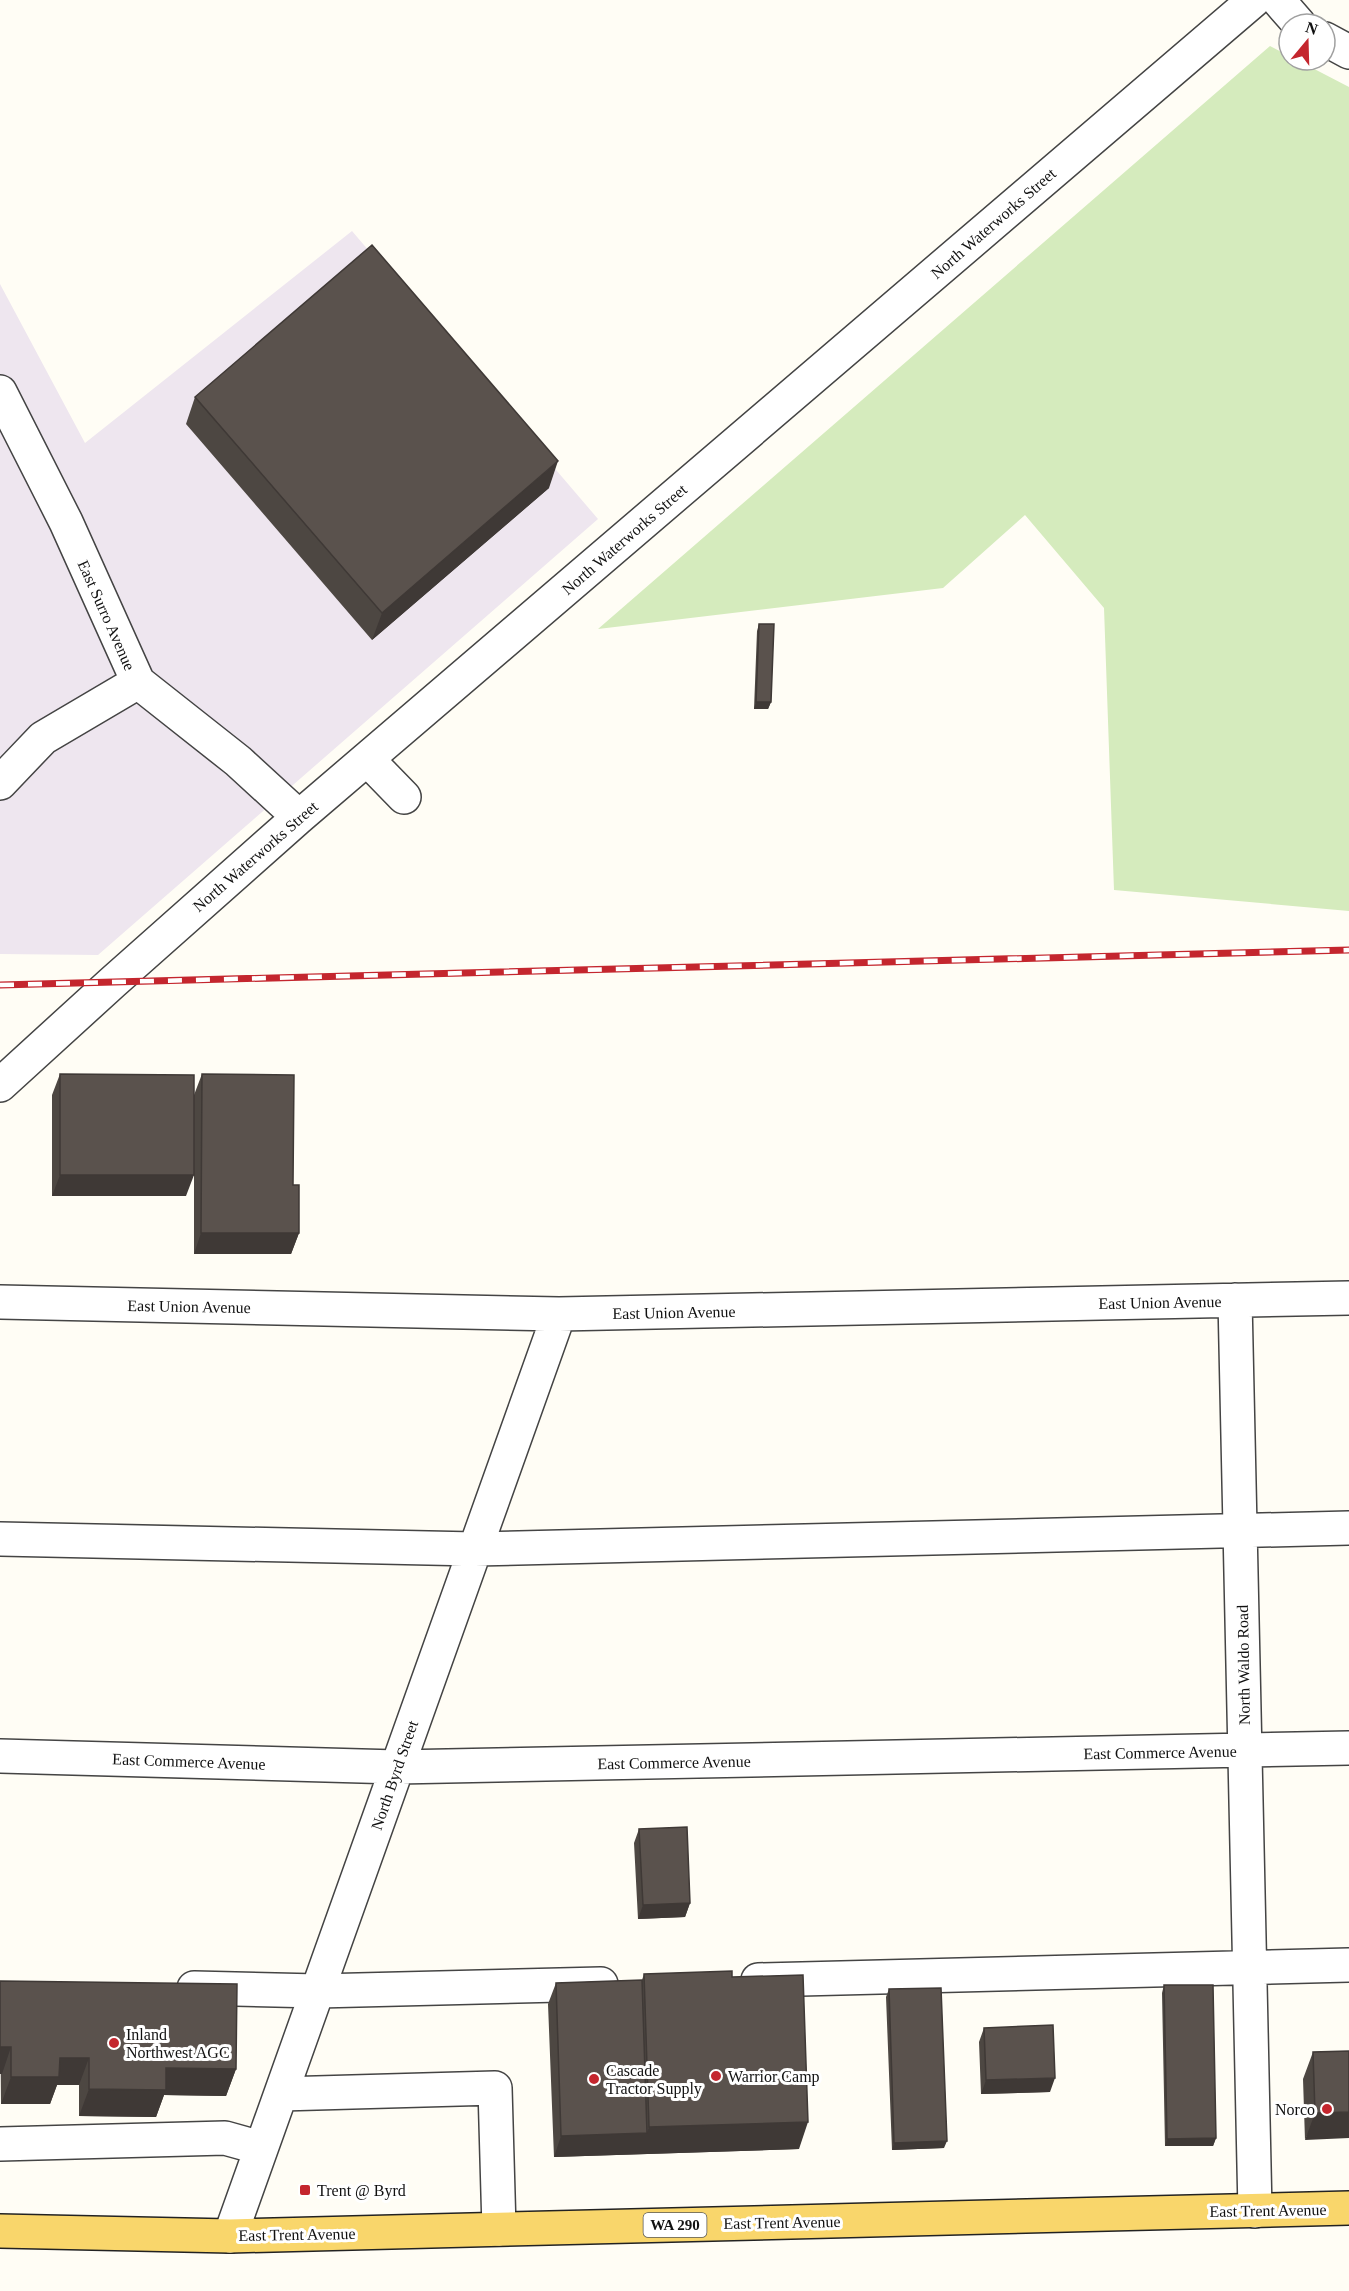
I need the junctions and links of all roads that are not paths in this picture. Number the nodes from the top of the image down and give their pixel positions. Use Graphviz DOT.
graph roads {
  1 [pos="1254,0"];
  2 [pos="1278,0"];
  3 [pos="1288,12"];
  4 [pos="0,392"];
  5 [pos="138,682"];
  6 [pos="366,759"];
  7 [pos="0,783"];
  8 [pos="404,797"];
  9 [pos="299,817"];
  10 [pos="0,1085"];
  11 [pos="1349,1298"];
  12 [pos="1235,1300"];
  13 [pos="0,1302"];
  14 [pos="559,1314"];
  15 [pos="1349,1528"];
  16 [pos="1240,1531"];
  17 [pos="0,1539"];
  18 [pos="475,1549"];
  19 [pos="1349,1748"];
  20 [pos="1245,1751"];
  21 [pos="0,1756"];
  22 [pos="397,1767"];
  23 [pos="1349,1965"];
  24 [pos="1250,1968"];
  25 [pos="731,1981"];
  26 [pos="625,1983"];
  27 [pos="165,1987"];
  28 [pos="318,1991"];
  29 [pos="281,2094"];
  30 [pos="0,2144"];
  31 [pos="261,2148"];
  32 [pos="1349,2208"];
  33 [pos="1255,2211"];
  34 [pos="500,2229"];
  35 [pos="0,2231"];
  36 [pos="230,2236"];
  1 -- 6 [label="street, North Waterworks Street"];
  2 -- 3 [label="street"];
  4 -- 5 [label="street, East Surro Avenue"];
  5 -- 7 [label="street"];
  5 -- 9 [label="street, East Surro Avenue"];
  6 -- 8 [label="street"];
  6 -- 9 [label="street, North Waterworks Street"];
  9 -- 10 [label="street, North Waterworks Street"];
  11 -- 12 [label="street, East Union Avenue"];
  12 -- 14 [label="street, East Union Avenue"];
  12 -- 16 [label="street, North Waldo Road"];
  13 -- 14 [label="street, East Union Avenue"];
  14 -- 18 [label="street, North Byrd Street"];
  15 -- 16 [label="street"];
  16 -- 18 [label="street"];
  16 -- 20 [label="street, North Waldo Road"];
  17 -- 18 [label="street"];
  18 -- 22 [label="street, North Byrd Street"];
  19 -- 20 [label="street, East Commerce Avenue"];
  20 -- 22 [label="street, East Commerce Avenue"];
  20 -- 24 [label="street, North Waldo Road"];
  21 -- 22 [label="street, East Commerce Avenue"];
  22 -- 28 [label="street, North Byrd Street"];
  23 -- 24 [label="street"];
  24 -- 25 [label="street"];
  24 -- 33 [label="street, North Waldo Road"];
  26 -- 28 [label="street"];
  27 -- 28 [label="street"];
  28 -- 29 [label="street, North Byrd Street"];
  29 -- 31 [label="street, North Byrd Street"];
  29 -- 34 [label="street"];
  30 -- 31 [label="street"];
  31 -- 36 [label="street, North Byrd Street"];
  32 -- 33 [label="main road, East Trent Avenue / WA 290"];
  33 -- 34 [label="main road, East Trent Avenue / WA 290"];
  34 -- 36 [label="main road, East Trent Avenue / WA 290"];
  35 -- 36 [label="main road, East Trent Avenue / WA 290"];
}
